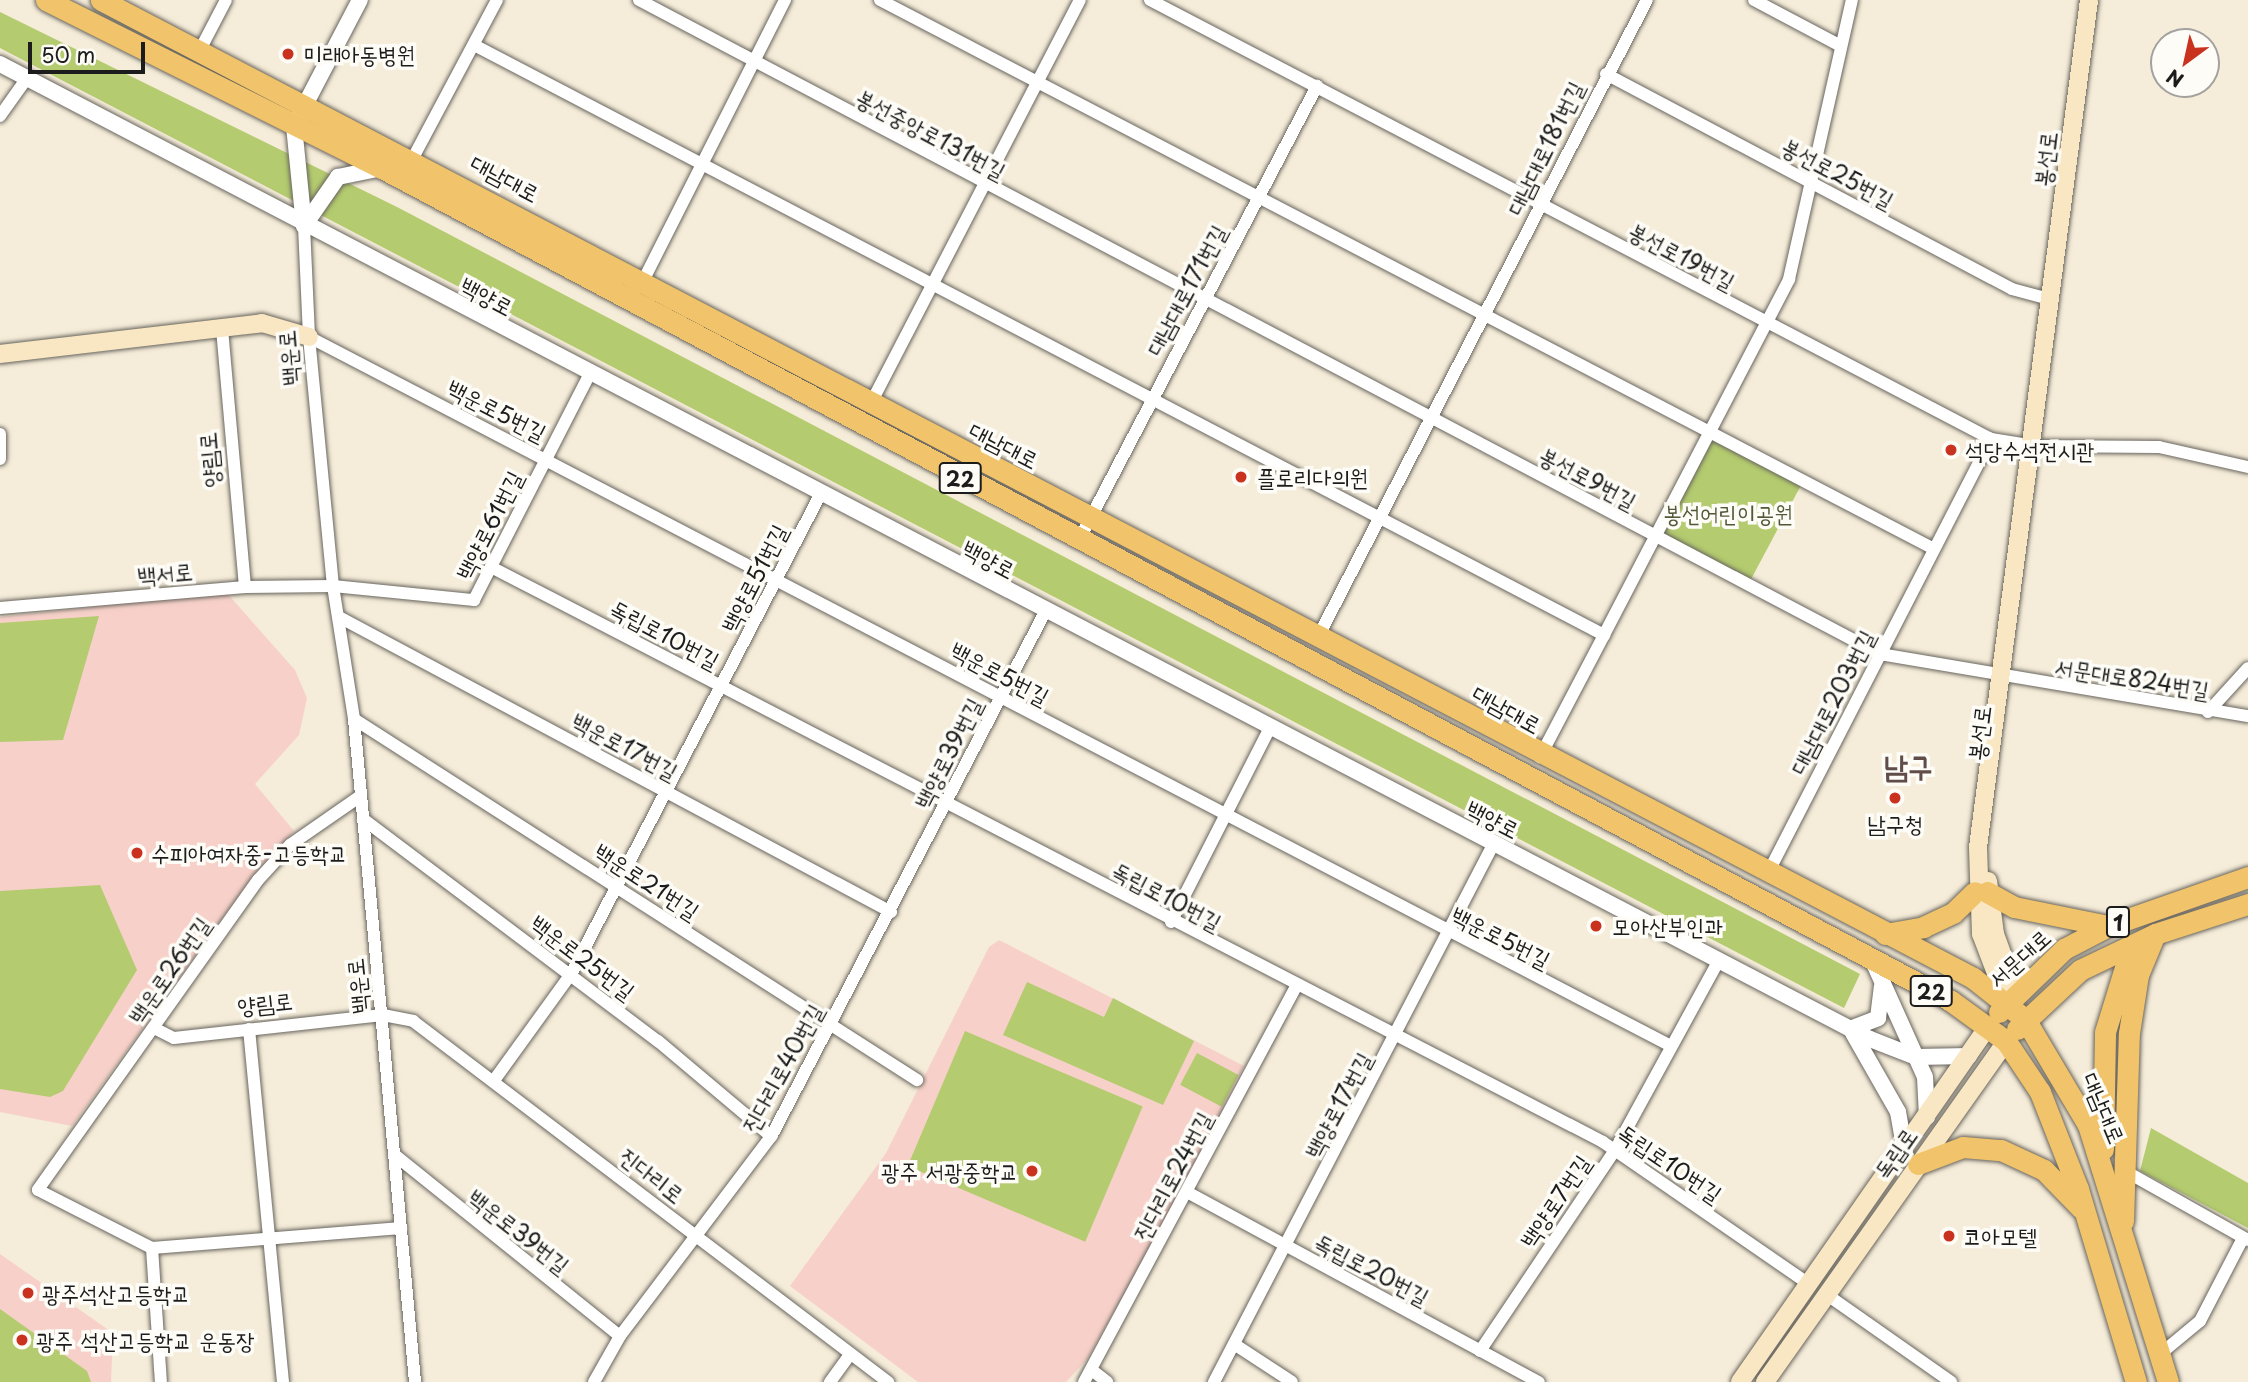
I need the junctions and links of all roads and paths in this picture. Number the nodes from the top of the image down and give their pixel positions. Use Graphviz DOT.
graph roads {
  1 [pos="46,0"];
  2 [pos="101,0"];
  3 [pos="226,0"];
  4 [pos="360,0"];
  5 [pos="497,0"];
  6 [pos="639,0"];
  7 [pos="785,0"];
  8 [pos="880,0"];
  9 [pos="1080,0"];
  10 [pos="1150,0"];
  11 [pos="1647,0"];
  12 [pos="1754,0"];
  13 [pos="1852,0"];
  14 [pos="2089,0"];
  15 [pos="474,45"];
  16 [pos="1841,46"];
  17 [pos="200,50"];
  18 [pos="752,62"];
  19 [pos="0,64"];
  20 [pos="1606,74"];
  21 [pos="27,78"];
  22 [pos="1038,83"];
  23 [pos="1317,86"];
  24 [pos="305,105"];
  25 [pos="0,116"];
  26 [pos="294,126"];
  27 [pos="413,158"];
  28 [pos="700,166"];
  29 [pos="382,168"];
  30 [pos="1810,182"];
  31 [pos="984,187"];
  32 [pos="1258,198"];
  33 [pos="1538,201"];
  34 [pos="304,226"];
  35 [pos="643,282"];
  36 [pos="930,287"];
  37 [pos="2053,300"];
  38 [pos="1204,302"];
  39 [pos="631,305"];
  40 [pos="1485,316"];
  41 [pos="1768,324"];
  42 [pos="222,329"];
  43 [pos="309,337"];
  44 [pos="0,354"];
  45 [pos="589,374"];
  46 [pos="1152,401"];
  47 [pos="870,405"];
  48 [pos="1430,420"];
  49 [pos="1711,433"];
  50 [pos="0,434"];
  51 [pos="1991,439"];
  52 [pos="2034,448"];
  53 [pos="0,459"];
  54 [pos="546,459"];
  55 [pos="2248,467"];
  56 [pos="820,495"];
  57 [pos="1380,517"];
  58 [pos="1090,519"];
  59 [pos="1655,537"];
  60 [pos="1079,540"];
  61 [pos="1934,549"];
  62 [pos="491,567"];
  63 [pos="776,581"];
  64 [pos="333,586"];
  65 [pos="245,587"];
  66 [pos="0,608"];
  67 [pos="1044,614"];
  68 [pos="339,617"];
  69 [pos="1604,635"];
  70 [pos="1317,639"];
  71 [pos="1880,654"];
  72 [pos="2248,668"];
  73 [pos="2005,680"];
  74 [pos="722,687"];
  75 [pos="1001,696"];
  76 [pos="2208,712"];
  77 [pos="2248,716"];
  78 [pos="354,719"];
  79 [pos="1269,730"];
  80 [pos="1540,757"];
  81 [pos="667,793"];
  82 [pos="359,797"];
  83 [pos="946,804"];
  84 [pos="1224,817"];
  85 [pos="363,819"];
  86 [pos="1493,845"];
  87 [pos="1768,873"];
  88 [pos="2248,877"];
  89 [pos="619,888"];
  90 [pos="1981,892"];
  91 [pos="2248,904"];
  92 [pos="891,912"];
  93 [pos="1171,922"];
  94 [pos="2108,926"];
  95 [pos="1448,933"];
  96 [pos="1885,934"];
  97 [pos="2155,934"];
  98 [pos="2132,945"];
  99 [pos="1719,960"];
  100 [pos="1877,968"];
  101 [pos="571,974"];
  102 [pos="1296,988"];
  103 [pos="2012,997"];
  104 [pos="383,1015"];
  105 [pos="2025,1019"];
  106 [pos="831,1024"];
  107 [pos="1988,1026"];
  108 [pos="154,1028"];
  109 [pos="249,1029"];
  110 [pos="1850,1029"];
  111 [pos="1396,1040"];
  112 [pos="2007,1041"];
  113 [pos="1671,1046"];
  114 [pos="1969,1056"];
  115 [pos="1916,1058"];
  116 [pos="495,1079"];
  117 [pos="916,1080"];
  118 [pos="1927,1119"];
  119 [pos="771,1136"];
  120 [pos="1615,1150"];
  121 [pos="396,1156"];
  122 [pos="1911,1157"];
  123 [pos="2125,1171"];
  124 [pos="2105,1186"];
  125 [pos="1187,1192"];
  126 [pos="2085,1212"];
  127 [pos="401,1228"];
  128 [pos="270,1237"];
  129 [pos="697,1237"];
  130 [pos="2122,1237"];
  131 [pos="2246,1239"];
  132 [pos="1287,1247"];
  133 [pos="152,1248"];
  134 [pos="1818,1290"];
  135 [pos="620,1336"];
  136 [pos="1234,1344"];
  137 [pos="1480,1351"];
  138 [pos="850,1354"];
  139 [pos="2159,1355"];
  140 [pos="1093,1371"];
  141 [pos="161,1379"];
  142 [pos="283,1382"];
  143 [pos="415,1382"];
  144 [pos="594,1382"];
  145 [pos="830,1382"];
  146 [pos="888,1382"];
  147 [pos="1084,1382"];
  148 [pos="1107,1382"];
  149 [pos="1214,1382"];
  150 [pos="1292,1382"];
  151 [pos="1539,1382"];
  152 [pos="1740,1382"];
  153 [pos="1765,1382"];
  154 [pos="1951,1382"];
  155 [pos="2136,1382"];
  156 [pos="2168,1382"];
  1 -- 26 [label="main road, 22"];
  2 -- 17 [label="main road, 대남대로 / 22"];
  3 -- 17 [label="street"];
  4 -- 24 [label="street"];
  5 -- 15 [label="street"];
  6 -- 18 [label="street, 봉선중앙로131번길"];
  7 -- 18 [label="street"];
  8 -- 22 [label="street"];
  9 -- 22 [label="street"];
  10 -- 23 [label="street, 봉선로19번길"];
  11 -- 20 [label="street, 대남대로181번길"];
  12 -- 16 [label="street"];
  13 -- 16 [label="street"];
  14 -- 37 [label="main road, 봉선로"];
  15 -- 27 [label="street"];
  15 -- 28 [label="street"];
  16 -- 30 [label="street"];
  17 -- 24 [label="main road, 대남대로 / 22"];
  18 -- 28 [label="street"];
  18 -- 31 [label="street, 봉선중앙로131번길"];
  19 -- 21 [label="street, 백양로"];
  20 -- 30 [label="street, 봉선로25번길"];
  20 -- 33 [label="street, 대남대로181번길"];
  21 -- 25 [label="street"];
  21 -- 34 [label="street, 백양로"];
  22 -- 31 [label="street"];
  22 -- 32 [label="street"];
  23 -- 32 [label="street, 대남대로171번길"];
  23 -- 33 [label="street, 봉선로19번길"];
  24 -- 26 [label="street"];
  24 -- 27 [label="main road, 대남대로 / 22"];
  26 -- 29 [label="main road, 22"];
  26 -- 34 [label="street, 백운로"];
  27 -- 35 [label="main road, 대남대로 / 22"];
  28 -- 35 [label="street"];
  28 -- 36 [label="street"];
  29 -- 34 [label="street"];
  29 -- 39 [label="main road, 22"];
  30 -- 37 [label="street, 봉선로25번길"];
  30 -- 41 [label="street"];
  31 -- 36 [label="street"];
  31 -- 38 [label="street, 봉선중앙로131번길"];
  32 -- 38 [label="street, 대남대로171번길"];
  32 -- 40 [label="street"];
  33 -- 40 [label="street, 대남대로181번길"];
  33 -- 41 [label="street, 봉선로19번길"];
  34 -- 43 [label="street, 백운로"];
  34 -- 45 [label="street, 백양로"];
  35 -- 39 [label="street"];
  35 -- 47 [label="main road, 대남대로 / 22"];
  36 -- 46 [label="street"];
  36 -- 47 [label="street"];
  37 -- 52 [label="main road, 봉선로"];
  38 -- 46 [label="street, 대남대로171번길"];
  38 -- 48 [label="street, 봉선로9번길"];
  39 -- 60 [label="main road, 22"];
  40 -- 48 [label="street, 대남대로181번길"];
  40 -- 49 [label="street"];
  41 -- 49 [label="street"];
  41 -- 51 [label="street, 봉선로19번길"];
  42 -- 43 [label="main road"];
  42 -- 44 [label="main road"];
  42 -- 65 [label="street, 양림로"];
  43 -- 54 [label="street, 백운로5번길"];
  43 -- 64 [label="street, 백운로"];
  45 -- 54 [label="street, 백양로61번길"];
  45 -- 56 [label="street, 백양로"];
  46 -- 57 [label="street"];
  46 -- 58 [label="street, 대남대로171번길"];
  47 -- 58 [label="main road, 대남대로 / 22"];
  48 -- 57 [label="street, 대남대로181번길"];
  48 -- 59 [label="street, 봉선로9번길"];
  49 -- 59 [label="street"];
  49 -- 61 [label="street"];
  50 -- 53 [label="street"];
  51 -- 52 [label="street, 봉선로19번길"];
  51 -- 61 [label="street, 대남대로203번길"];
  52 -- 55 [label="street, 봉선로19번길"];
  52 -- 73 [label="main road, 봉선로"];
  54 -- 62 [label="street, 백양로61번길"];
  54 -- 63 [label="street, 백운로5번길"];
  56 -- 63 [label="street, 백양로51번길"];
  56 -- 67 [label="street, 백양로"];
  57 -- 69 [label="street"];
  57 -- 70 [label="street, 대남대로181번길"];
  58 -- 60 [label="street, 대남대로171번길"];
  58 -- 70 [label="main road, 대남대로 / 22"];
  59 -- 69 [label="street"];
  59 -- 71 [label="street, 봉선로9번길"];
  60 -- 100 [label="main road, 22"];
  61 -- 71 [label="street, 대남대로203번길"];
  62 -- 64 [label="street, 백양로61번길"];
  62 -- 74 [label="street, 독립로10번길"];
  63 -- 74 [label="street, 백양로51번길"];
  63 -- 75 [label="street, 백운로5번길"];
  64 -- 65 [label="street, 백서로"];
  64 -- 68 [label="street, 백운로"];
  65 -- 66 [label="street, 백서로"];
  67 -- 75 [label="street, 백양로39번길"];
  67 -- 79 [label="street, 백양로"];
  68 -- 78 [label="street, 백운로"];
  68 -- 81 [label="street, 백운로17번길"];
  69 -- 80 [label="street"];
  70 -- 80 [label="main road, 대남대로 / 22"];
  71 -- 73 [label="street, 봉선로9번길"];
  71 -- 87 [label="street, 대남대로203번길"];
  72 -- 76 [label="street"];
  73 -- 76 [label="street, 서문대로824번길"];
  73 -- 90 [label="main road, 봉선로"];
  74 -- 81 [label="street, 백양로51번길"];
  74 -- 83 [label="street, 독립로10번길"];
  75 -- 83 [label="street, 백양로39번길"];
  75 -- 84 [label="street, 백운로5번길"];
  76 -- 77 [label="street, 서문대로824번길"];
  78 -- 82 [label="street, 백운로"];
  78 -- 89 [label="street, 백운로21번길"];
  79 -- 84 [label="street"];
  79 -- 86 [label="street, 백양로"];
  80 -- 87 [label="main road, 대남대로 / 22"];
  81 -- 89 [label="street, 백양로51번길"];
  81 -- 92 [label="street, 백운로17번길"];
  82 -- 85 [label="street, 백운로"];
  82 -- 108 [label="street, 백운로26번길"];
  83 -- 92 [label="street, 백양로39번길"];
  83 -- 93 [label="street, 독립로10번길"];
  84 -- 93 [label="street"];
  84 -- 95 [label="street, 백운로5번길"];
  85 -- 101 [label="street, 백운로25번길"];
  85 -- 104 [label="street, 백운로"];
  86 -- 95 [label="street, 백양로17번길"];
  86 -- 99 [label="street, 백양로"];
  87 -- 96 [label="main road, 대남대로 / 22"];
  88 -- 94 [label="main road, 서문대로 / 1"];
  89 -- 101 [label="street, 백양로51번길"];
  89 -- 106 [label="street, 백운로21번길"];
  90 -- 94 [label="main road"];
  90 -- 96 [label="main road"];
  90 -- 103 [label="main road, 봉선로"];
  91 -- 97 [label="main road, 서문대로 / 1"];
  92 -- 106 [label="street, 진다리로40번길"];
  93 -- 102 [label="street, 독립로10번길"];
  94 -- 103 [label="main road, 서문대로 / 1"];
  95 -- 111 [label="street, 백양로17번길"];
  95 -- 113 [label="street, 백운로5번길"];
  96 -- 100 [label="main road"];
  96 -- 103 [label="main road, 대남대로"];
  97 -- 98 [label="main road, 서문대로 / 1"];
  97 -- 123 [label="main road"];
  98 -- 105 [label="main road, 서문대로 / 1"];
  98 -- 124 [label="main road"];
  99 -- 110 [label="street, 백양로"];
  99 -- 113 [label="street, 백양로7번길"];
  100 -- 107 [label="main road, 22"];
  100 -- 110 [label="street"];
  100 -- 115 [label="street"];
  101 -- 116 [label="street, 백양로51번길"];
  101 -- 119 [label="street, 백운로25번길"];
  102 -- 111 [label="street, 독립로10번길"];
  102 -- 125 [label="street, 진다리로24번길"];
  103 -- 105 [label="main road, 대남대로"];
  103 -- 107 [label="main road, 서문대로 / 1"];
  104 -- 109 [label="street, 양림로"];
  104 -- 116 [label="street, 진다리로"];
  104 -- 121 [label="street, 백운로"];
  105 -- 112 [label="main road, 서문대로 / 1"];
  105 -- 124 [label="main road, 대남대로"];
  106 -- 117 [label="street, 백운로21번길"];
  106 -- 119 [label="street, 진다리로40번길"];
  107 -- 112 [label="main road"];
  107 -- 114 [label="main road, 독립로"];
  108 -- 109 [label="street, 양림로"];
  108 -- 133 [label="street, 백운로26번길"];
  109 -- 128 [label="street"];
  110 -- 115 [label="street, 백양로"];
  110 -- 122 [label="street, 독립로"];
  111 -- 120 [label="street, 독립로10번길"];
  111 -- 132 [label="street, 백양로17번길"];
  112 -- 122 [label="main road, 독립로"];
  112 -- 126 [label="main road"];
  113 -- 120 [label="street, 백양로7번길"];
  114 -- 115 [label="street, 백양로"];
  114 -- 118 [label="main road, 독립로"];
  115 -- 118 [label="street"];
  116 -- 129 [label="street, 진다리로"];
  118 -- 122 [label="main road, 독립로"];
  119 -- 129 [label="street, 진다리로40번길"];
  120 -- 134 [label="street, 독립로10번길"];
  120 -- 137 [label="street, 백양로7번길"];
  121 -- 127 [label="street, 백운로"];
  121 -- 135 [label="street, 백운로39번길"];
  122 -- 126 [label="main road"];
  122 -- 134 [label="main road, 독립로"];
  123 -- 130 [label="main road"];
  123 -- 131 [label="street"];
  124 -- 130 [label="main road, 대남대로"];
  125 -- 132 [label="street, 독립로20번길"];
  125 -- 140 [label="street, 진다리로24번길"];
  126 -- 155 [label="main road"];
  127 -- 128 [label="street"];
  127 -- 143 [label="street, 백운로"];
  128 -- 133 [label="street"];
  128 -- 142 [label="street"];
  129 -- 135 [label="street, 진다리로40번길"];
  129 -- 138 [label="street, 진다리로"];
  130 -- 139 [label="main road, 대남대로"];
  131 -- 139 [label="street"];
  132 -- 136 [label="street, 백양로17번길"];
  132 -- 137 [label="street, 독립로20번길"];
  133 -- 141 [label="street"];
  134 -- 152 [label="main road, 독립로"];
  134 -- 153 [label="main road, 독립로"];
  134 -- 154 [label="street"];
  135 -- 144 [label="street, 진다리로40번길"];
  136 -- 149 [label="street, 백양로17번길"];
  136 -- 150 [label="street"];
  137 -- 151 [label="street, 독립로20번길"];
  138 -- 145 [label="street"];
  138 -- 146 [label="street, 진다리로"];
  139 -- 156 [label="main road, 대남대로"];
  140 -- 147 [label="street, 진다리로24번길"];
  140 -- 148 [label="street"];
}
